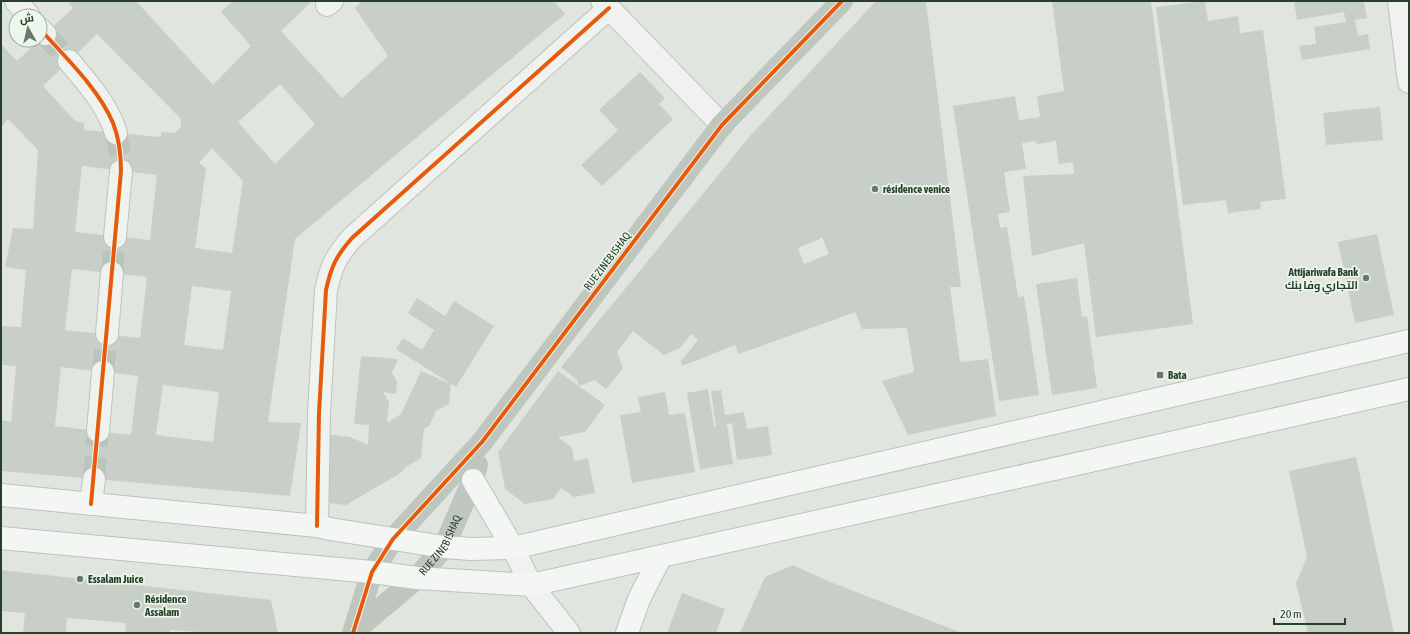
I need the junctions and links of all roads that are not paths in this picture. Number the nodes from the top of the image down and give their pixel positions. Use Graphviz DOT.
graph roads {
  1 [pos="842,1"];
  2 [pos="1399,1"];
  3 [pos="606,4"];
  4 [pos="68,61"];
  5 [pos="1409,82"];
  6 [pos="722,125"];
  7 [pos="116,133"];
  8 [pos="121,171"];
  9 [pos="115,236"];
  10 [pos="112,273"];
  11 [pos="107,334"];
  12 [pos="1409,341"];
  13 [pos="103,372"];
  14 [pos="1409,389"];
  15 [pos="98,431"];
  16 [pos="482,442"];
  17 [pos="94,479"];
  18 [pos="473,480"];
  19 [pos="1,496"];
  20 [pos="92,504"];
  21 [pos="317,526"];
  22 [pos="1,538"];
  23 [pos="393,539"];
  24 [pos="444,547"];
  25 [pos="513,548"];
  26 [pos="661,556"];
  27 [pos="372,572"];
  28 [pos="417,578"];
  29 [pos="531,585"];
  30 [pos="353,632"];
  31 [pos="569,633"];
  32 [pos="627,633"];
  1 -- 6 [label="street, RUE ZINEB ISHAQ"];
  2 -- 5 [label="street"];
  3 -- 6 [label="street"];
  3 -- 21 [label="street"];
  4 -- 7 [label="street"];
  6 -- 16 [label="street, RUE ZINEB ISHAQ"];
  8 -- 9 [label="street"];
  10 -- 11 [label="street"];
  12 -- 25 [label="main road"];
  13 -- 15 [label="street"];
  14 -- 26 [label="main road"];
  16 -- 18 [label="street, RUE ZINEB ISHAQ"];
  16 -- 23 [label="street, RUE ZINEB ISHAQ"];
  17 -- 20 [label="street"];
  18 -- 24 [label="street, RUE ZINEB ISHAQ"];
  18 -- 25 [label="main road"];
  19 -- 20 [label="main road"];
  20 -- 21 [label="main road"];
  21 -- 23 [label="main road"];
  22 -- 27 [label="main road"];
  23 -- 24 [label="main road"];
  23 -- 27 [label="street, RUE ZINEB ISHAQ"];
  24 -- 25 [label="main road"];
  24 -- 28 [label="street, RUE ZINEB ISHAQ"];
  25 -- 29 [label="street"];
  26 -- 29 [label="main road"];
  26 -- 32 [label="main road"];
  27 -- 28 [label="main road"];
  27 -- 30 [label="street, RUE ZINEB ISHAQ"];
  28 -- 29 [label="main road"];
  28 -- 30 [label="street, RUE ZINEB ISHAQ"];
  29 -- 31 [label="street"];
}
